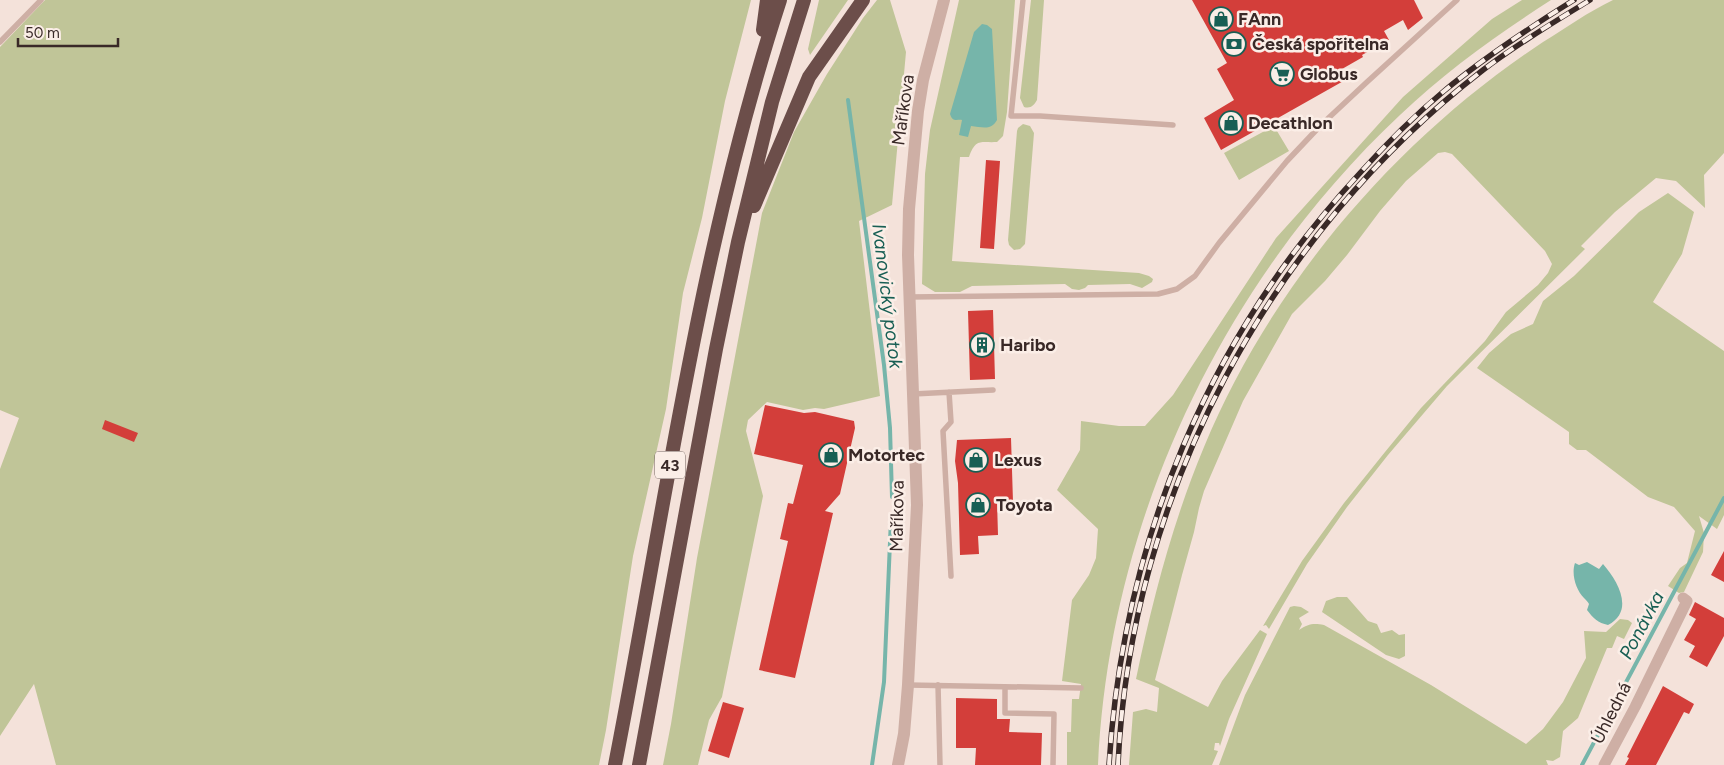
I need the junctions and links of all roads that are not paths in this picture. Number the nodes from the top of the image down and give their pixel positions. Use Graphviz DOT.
graph roads {
  1 [pos="41,0"];
  2 [pos="767,0"];
  3 [pos="780,0"];
  4 [pos="804,0"];
  5 [pos="863,0"];
  6 [pos="944,0"];
  7 [pos="1023,0"];
  8 [pos="1457,0"];
  9 [pos="0,42"];
  10 [pos="759,63"];
  11 [pos="1173,125"];
  12 [pos="738,242"];
  13 [pos="909,297"];
  14 [pos="993,390"];
  15 [pos="949,392"];
  16 [pos="913,394"];
  17 [pos="951,576"];
  18 [pos="1683,598"];
  19 [pos="908,685"];
  20 [pos="938,685"];
  21 [pos="1005,686"];
  22 [pos="1081,688"];
  23 [pos="615,765"];
  24 [pos="639,765"];
  25 [pos="898,765"];
  26 [pos="940,765"];
  27 [pos="1053,765"];
  28 [pos="1604,765"];
  1 -- 9 [label="lane"];
  2 -- 10 [label="highway"];
  3 -- 10 [label="highway, 43"];
  4 -- 12 [label="highway, 43"];
  5 -- 12 [label="highway"];
  6 -- 13 [label="street, Maříkova"];
  7 -- 11 [label="lane"];
  8 -- 13 [label="lane"];
  10 -- 23 [label="highway, 43"];
  12 -- 24 [label="highway, 43"];
  13 -- 16 [label="street, Maříkova"];
  14 -- 15 [label="lane"];
  15 -- 16 [label="lane"];
  15 -- 17 [label="lane"];
  16 -- 19 [label="street, Maříkova"];
  18 -- 28 [label="street, Úhledná"];
  19 -- 20 [label="lane"];
  19 -- 25 [label="street, Maříkova"];
  20 -- 21 [label="lane"];
  20 -- 26 [label="lane"];
  21 -- 22 [label="lane"];
  21 -- 27 [label="lane"];
}
